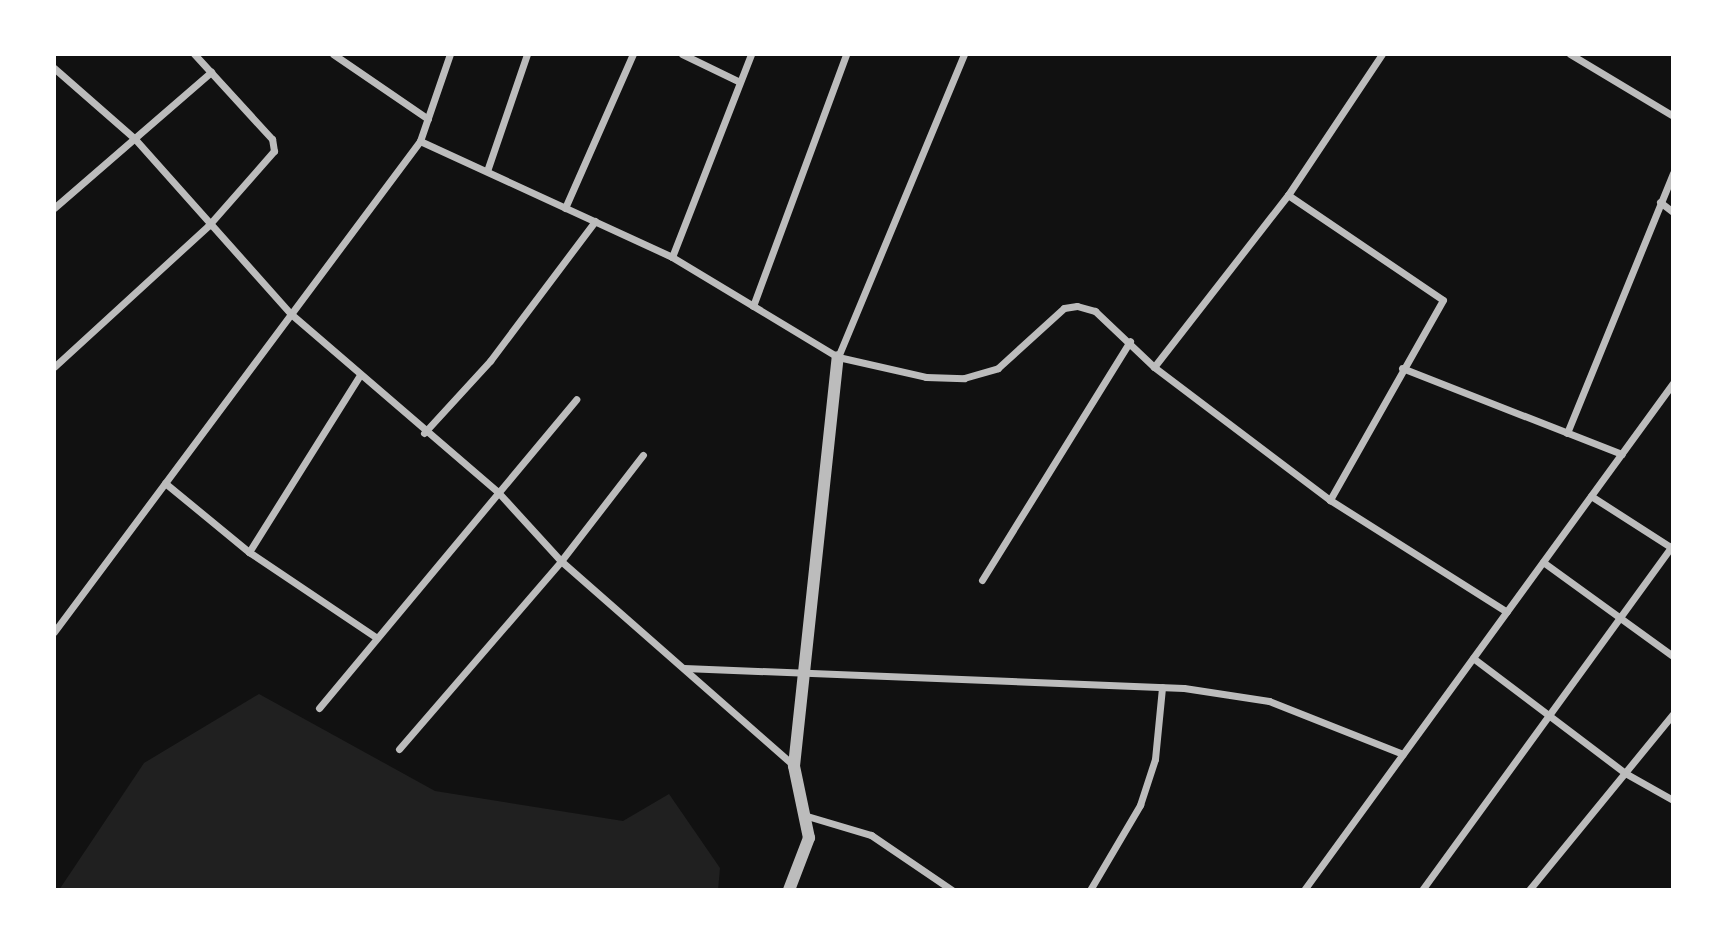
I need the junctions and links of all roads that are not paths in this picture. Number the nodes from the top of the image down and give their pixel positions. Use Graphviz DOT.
graph roads {
  1 [pos="194,54"];
  2 [pos="333,54"];
  3 [pos="450,54"];
  4 [pos="527,54"];
  5 [pos="634,54"];
  6 [pos="682,54"];
  7 [pos="751,54"];
  8 [pos="846,54"];
  9 [pos="964,54"];
  10 [pos="1382,54"];
  11 [pos="1570,54"];
  12 [pos="54,68"];
  13 [pos="211,72"];
  14 [pos="740,82"];
  15 [pos="1673,116"];
  16 [pos="428,119"];
  17 [pos="135,139"];
  18 [pos="420,141"];
  19 [pos="486,172"];
  20 [pos="1673,173"];
  21 [pos="1288,195"];
  22 [pos="1660,202"];
  23 [pos="54,208"];
  24 [pos="565,208"];
  25 [pos="1673,212"];
  26 [pos="595,221"];
  27 [pos="208,226"];
  28 [pos="672,257"];
  29 [pos="753,306"];
  30 [pos="291,314"];
  31 [pos="1130,341"];
  32 [pos="838,357"];
  33 [pos="54,367"];
  34 [pos="1154,367"];
  35 [pos="1402,368"];
  36 [pos="360,376"];
  37 [pos="1673,383"];
  38 [pos="576,399"];
  39 [pos="424,433"];
  40 [pos="1567,433"];
  41 [pos="1622,454"];
  42 [pos="642,455"];
  43 [pos="165,483"];
  44 [pos="497,491"];
  45 [pos="1591,496"];
  46 [pos="1330,500"];
  47 [pos="1672,546"];
  48 [pos="249,552"];
  49 [pos="561,561"];
  50 [pos="1543,562"];
  51 [pos="982,580"];
  52 [pos="1507,612"];
  53 [pos="1621,619"];
  54 [pos="54,632"];
  55 [pos="377,638"];
  56 [pos="1673,656"];
  57 [pos="1473,658"];
  58 [pos="682,668"];
  59 [pos="806,672"];
  60 [pos="1162,687"];
  61 [pos="319,708"];
  62 [pos="1673,714"];
  63 [pos="1550,715"];
  64 [pos="400,749"];
  65 [pos="1403,754"];
  66 [pos="794,766"];
  67 [pos="1625,773"];
  68 [pos="1673,800"];
  69 [pos="807,816"];
  70 [pos="789,890"];
  71 [pos="952,890"];
  72 [pos="1090,890"];
  73 [pos="1304,890"];
  74 [pos="1422,890"];
  75 [pos="1529,890"];
  1 -- 13 [label="street"];
  2 -- 16 [label="street"];
  3 -- 16 [label="street"];
  4 -- 19 [label="street"];
  5 -- 24 [label="street"];
  6 -- 14 [label="street"];
  7 -- 14 [label="street"];
  8 -- 29 [label="street"];
  9 -- 32 [label="street"];
  10 -- 21 [label="street"];
  11 -- 15 [label="street"];
  12 -- 17 [label="street"];
  13 -- 17 [label="street"];
  13 -- 27 [label="street"];
  14 -- 28 [label="street"];
  16 -- 18 [label="street"];
  17 -- 23 [label="street"];
  17 -- 27 [label="street"];
  18 -- 19 [label="street"];
  18 -- 30 [label="street"];
  19 -- 24 [label="street"];
  20 -- 22 [label="street"];
  21 -- 34 [label="street"];
  21 -- 35 [label="street"];
  22 -- 25 [label="street"];
  22 -- 40 [label="street"];
  24 -- 26 [label="street"];
  26 -- 28 [label="street"];
  26 -- 39 [label="street"];
  27 -- 30 [label="street"];
  27 -- 33 [label="street"];
  28 -- 29 [label="street"];
  29 -- 32 [label="street"];
  30 -- 36 [label="street"];
  30 -- 43 [label="street"];
  31 -- 32 [label="street"];
  31 -- 34 [label="street"];
  31 -- 51 [label="street"];
  32 -- 59 [label="street"];
  34 -- 46 [label="street"];
  35 -- 40 [label="street"];
  35 -- 46 [label="street"];
  36 -- 39 [label="street"];
  36 -- 48 [label="street"];
  37 -- 41 [label="street"];
  38 -- 44 [label="street"];
  39 -- 44 [label="street"];
  40 -- 41 [label="street"];
  41 -- 45 [label="street"];
  42 -- 49 [label="street"];
  43 -- 48 [label="street"];
  43 -- 54 [label="street"];
  44 -- 49 [label="street"];
  44 -- 55 [label="street"];
  45 -- 47 [label="street"];
  45 -- 50 [label="street"];
  46 -- 52 [label="street"];
  47 -- 53 [label="street"];
  48 -- 55 [label="street"];
  49 -- 58 [label="street"];
  49 -- 64 [label="street"];
  50 -- 52 [label="street"];
  50 -- 53 [label="street"];
  52 -- 57 [label="street"];
  53 -- 56 [label="street"];
  53 -- 63 [label="street"];
  55 -- 61 [label="street"];
  57 -- 63 [label="street"];
  57 -- 65 [label="street"];
  58 -- 59 [label="street"];
  58 -- 66 [label="street"];
  59 -- 60 [label="street"];
  59 -- 66 [label="street"];
  60 -- 65 [label="street"];
  60 -- 72 [label="street"];
  62 -- 67 [label="street"];
  63 -- 67 [label="street"];
  63 -- 74 [label="street"];
  65 -- 73 [label="street"];
  66 -- 69 [label="street"];
  67 -- 68 [label="street"];
  67 -- 75 [label="street"];
  69 -- 70 [label="street"];
  69 -- 71 [label="street"];
}
